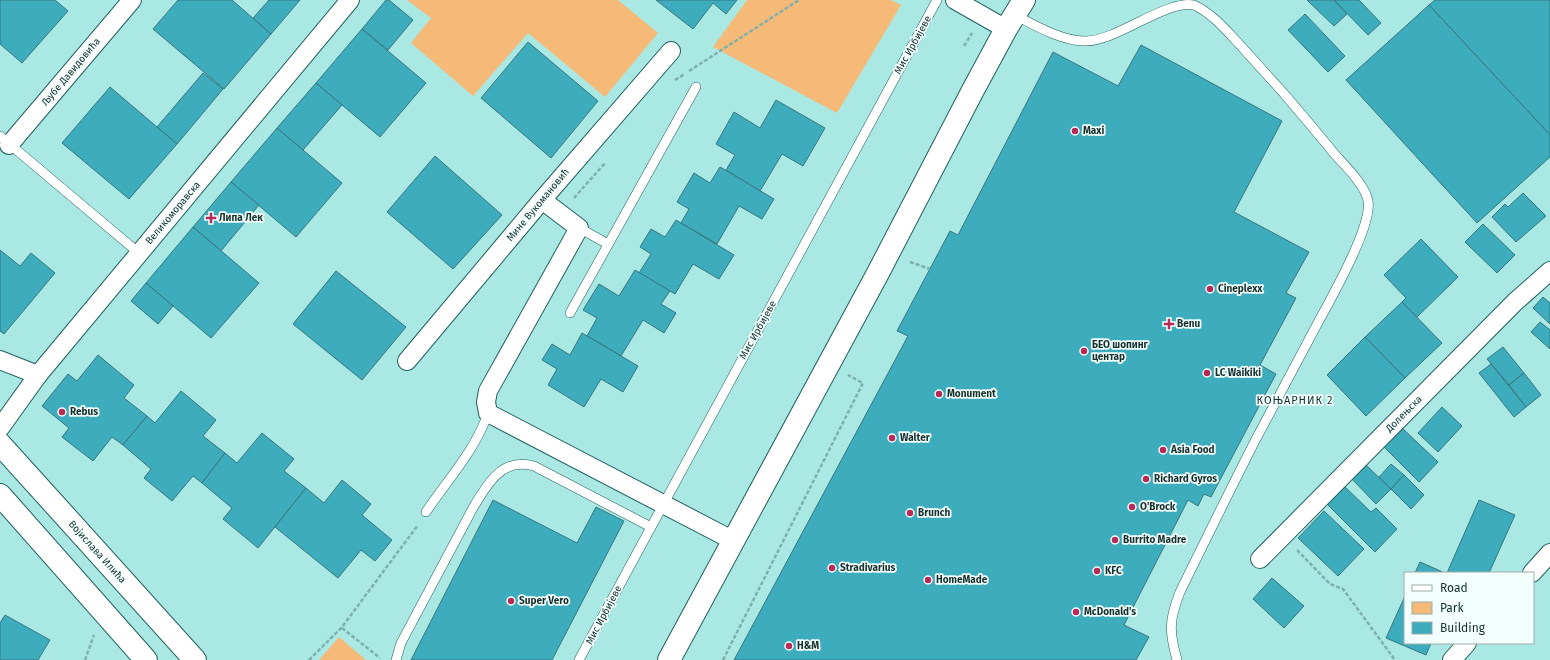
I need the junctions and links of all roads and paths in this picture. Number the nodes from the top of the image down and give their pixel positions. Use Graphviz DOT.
graph roads {
  1 [pos="132,0"];
  2 [pos="350,0"];
  3 [pos="799,0"];
  4 [pos="937,0"];
  5 [pos="955,0"];
  6 [pos="1015,14"];
  7 [pos="671,52"];
  8 [pos="674,81"];
  9 [pos="696,87"];
  10 [pos="5,140"];
  11 [pos="542,200"];
  12 [pos="579,228"];
  13 [pos="608,244"];
  14 [pos="140,254"];
  15 [pos="908,261"];
  16 [pos="930,269"];
  17 [pos="1550,272"];
  18 [pos="570,313"];
  19 [pos="0,360"];
  20 [pos="407,361"];
  21 [pos="38,374"];
  22 [pos="847,375"];
  23 [pos="488,413"];
  24 [pos="0,428"];
  25 [pos="0,444"];
  26 [pos="0,495"];
  27 [pos="664,503"];
  28 [pos="426,512"];
  29 [pos="651,528"];
  30 [pos="1282,536"];
  31 [pos="734,541"];
  32 [pos="1550,553"];
  33 [pos="1260,559"];
  34 [pos="1533,572"];
  35 [pos="342,628"];
  36 [pos="1467,644"];
  37 [pos="146,660"];
  38 [pos="195,660"];
  39 [pos="309,660"];
  40 [pos="382,660"];
  41 [pos="396,660"];
  42 [pos="579,660"];
  43 [pos="669,660"];
  44 [pos="723,660"];
  45 [pos="1176,660"];
  46 [pos="1395,660"];
  47 [pos="1452,660"];
  1 -- 10 [label="street, Љубе Давидовића"];
  2 -- 14 [label="street, Великоморавска"];
  3 -- 8 [label="path"];
  4 -- 27 [label="lane, Мис Ирбијеве"];
  5 -- 6 [label="street"];
  6 -- 31 [label="street"];
  6 -- 45 [label="lane"];
  7 -- 11 [label="street, Мине Вукомановић"];
  9 -- 13 [label="lane"];
  10 -- 14 [label="lane"];
  11 -- 12 [label="street"];
  11 -- 20 [label="street, Мине Вукомановић"];
  12 -- 13 [label="lane"];
  12 -- 23 [label="street"];
  13 -- 18 [label="lane"];
  14 -- 21 [label="street, Великоморавска"];
  15 -- 16 [label="path"];
  17 -- 30 [label="street, Долењска"];
  19 -- 21 [label="street"];
  21 -- 24 [label="street, Великоморавска"];
  22 -- 44 [label="path"];
  23 -- 27 [label="street"];
  23 -- 28 [label="lane"];
  25 -- 38 [label="street, Војислава Илића"];
  26 -- 37 [label="street"];
  27 -- 29 [label="lane, Мис Ирбијеве"];
  27 -- 31 [label="street"];
  28 -- 35 [label="path"];
  29 -- 41 [label="lane"];
  29 -- 42 [label="lane, Мис Ирбијеве"];
  30 -- 33 [label="street, Долењска"];
  30 -- 46 [label="path"];
  31 -- 43 [label="street"];
  32 -- 34 [label="street"];
  35 -- 39 [label="path"];
  35 -- 40 [label="path"];
  36 -- 47 [label="street"];
}
